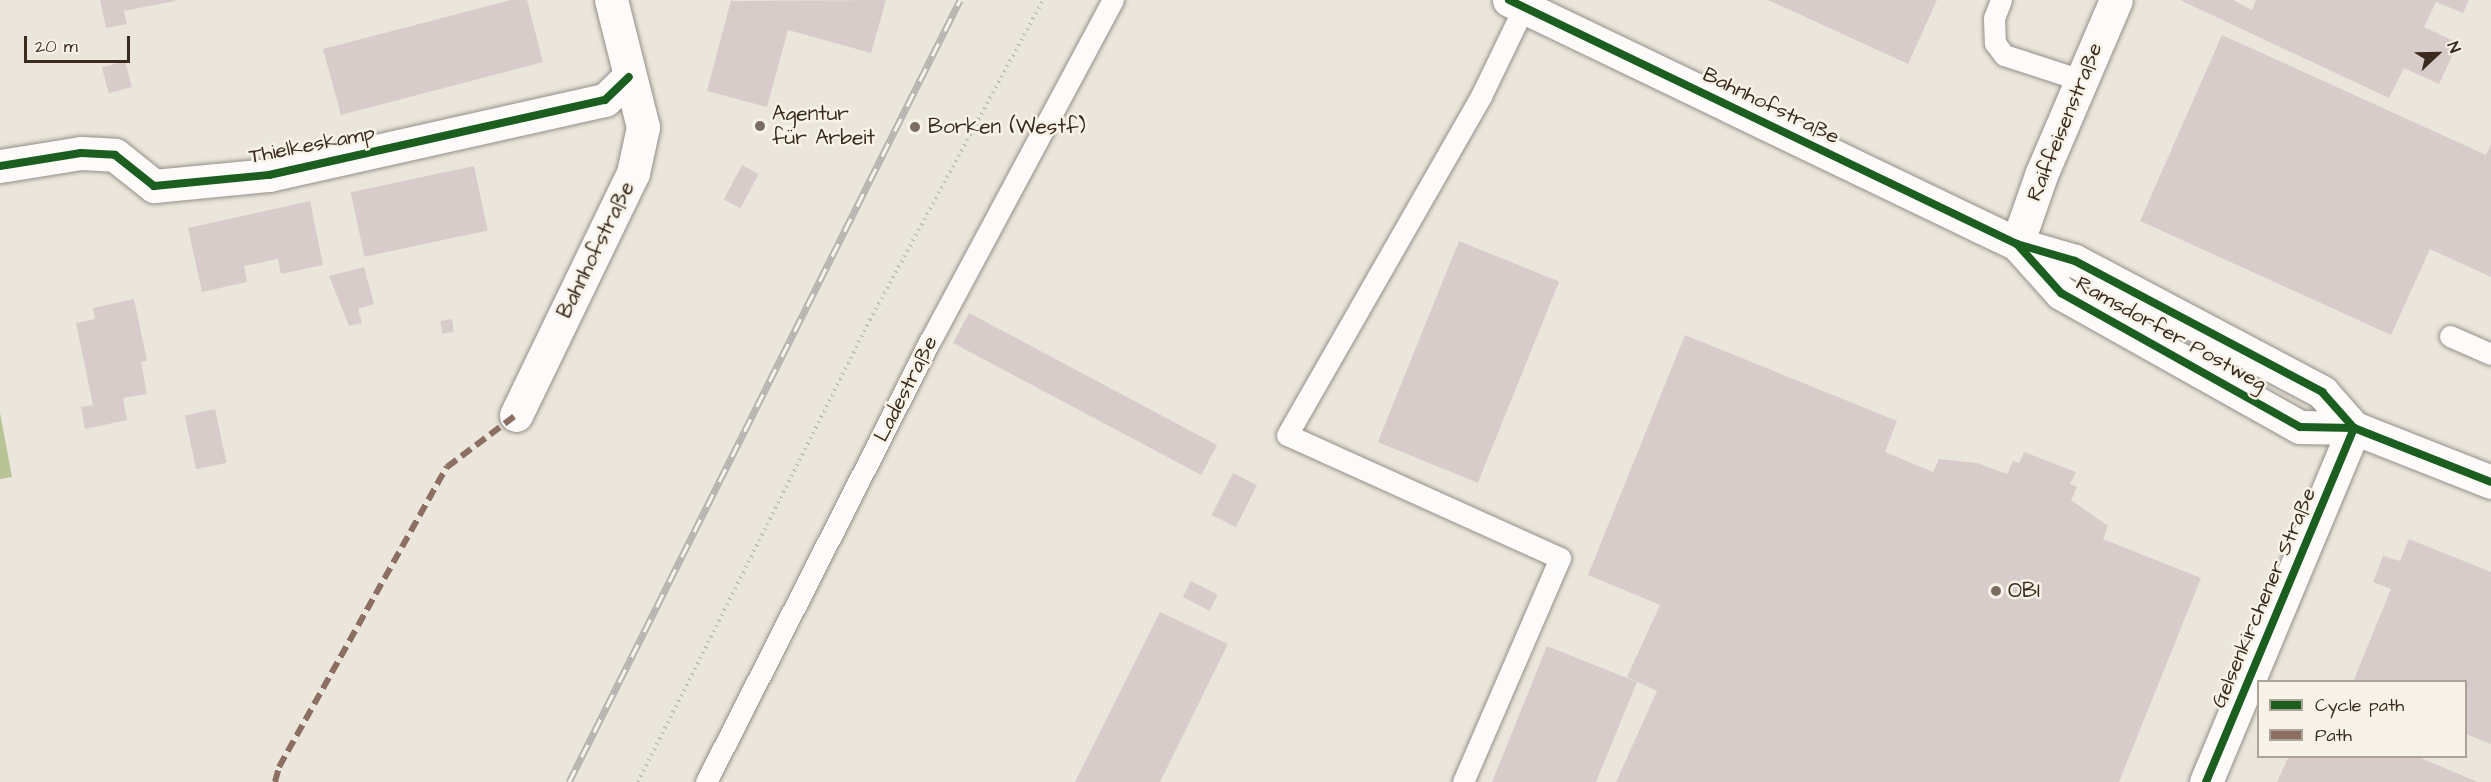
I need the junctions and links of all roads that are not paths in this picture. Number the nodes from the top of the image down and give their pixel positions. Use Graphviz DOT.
graph roads {
  1 [pos="610,0"];
  2 [pos="1113,0"];
  3 [pos="2001,0"];
  4 [pos="2116,0"];
  5 [pos="1517,4"];
  6 [pos="629,77"];
  7 [pos="2082,80"];
  8 [pos="0,166"];
  9 [pos="2017,244"];
  10 [pos="2450,336"];
  11 [pos="2491,354"];
  12 [pos="516,415"];
  13 [pos="2354,428"];
  14 [pos="2491,482"];
  15 [pos="706,782"];
  16 [pos="1463,782"];
  17 [pos="2206,782"];
  1 -- 6 [label="street, Bahnhofstraße"];
  2 -- 15 [label="lane, Ladestraße"];
  3 -- 7 [label="lane"];
  4 -- 7 [label="street, Raiffeisenstraße"];
  5 -- 9 [label="street, Bahnhofstraße"];
  5 -- 16 [label="lane"];
  6 -- 8 [label="street, Thielkeskamp"];
  6 -- 12 [label="street, Bahnhofstraße"];
  7 -- 9 [label="street, Raiffeisenstraße"];
  9 -- 13 [label="street, Ramsdorfer Postweg"];
  10 -- 11 [label="lane"];
  13 -- 14 [label="street, Ramsdorfer Postweg"];
  13 -- 17 [label="street, Gelsenkirchener Straße"];
}
